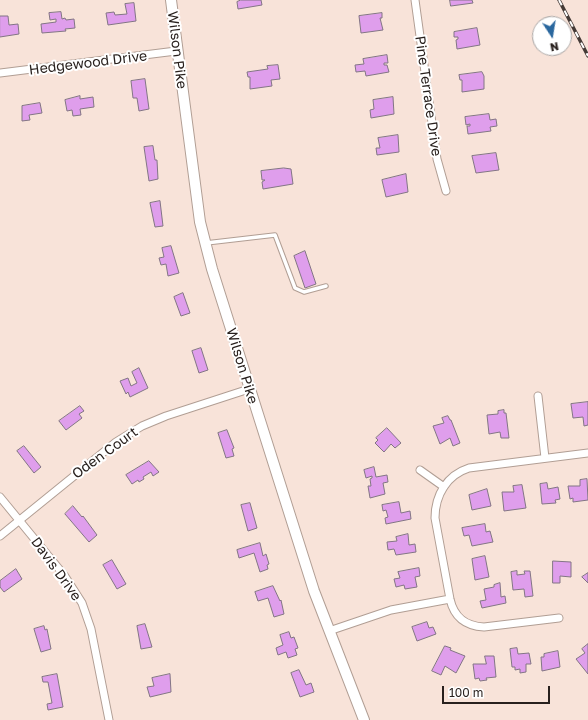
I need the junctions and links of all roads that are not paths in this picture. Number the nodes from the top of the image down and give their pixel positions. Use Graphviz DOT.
graph roads {
  1 [pos="171,0"];
  2 [pos="415,0"];
  3 [pos="176,51"];
  4 [pos="0,73"];
  5 [pos="446,191"];
  6 [pos="205,243"];
  7 [pos="326,286"];
  8 [pos="249,389"];
  9 [pos="538,396"];
  10 [pos="588,453"];
  11 [pos="545,458"];
  12 [pos="420,470"];
  13 [pos="444,487"];
  14 [pos="0,497"];
  15 [pos="20,520"];
  16 [pos="0,536"];
  17 [pos="450,599"];
  18 [pos="559,618"];
  19 [pos="329,631"];
  20 [pos="109,720"];
  21 [pos="364,720"];
  1 -- 3 [label="main road, Wilson Pike"];
  2 -- 5 [label="street, Pine Terrace Drive"];
  3 -- 4 [label="street, Hedgewood Drive"];
  3 -- 6 [label="main road, Wilson Pike"];
  6 -- 7 [label="lane"];
  6 -- 8 [label="main road, Wilson Pike"];
  8 -- 15 [label="street, Oden Court"];
  8 -- 19 [label="main road, Wilson Pike"];
  9 -- 11 [label="street"];
  10 -- 11 [label="street"];
  11 -- 13 [label="street"];
  12 -- 13 [label="street"];
  13 -- 17 [label="street"];
  14 -- 15 [label="street, Davis Drive"];
  15 -- 16 [label="street, Oden Court"];
  15 -- 20 [label="street, Davis Drive"];
  17 -- 18 [label="street"];
  17 -- 19 [label="street"];
  19 -- 21 [label="main road, Wilson Pike"];
}
